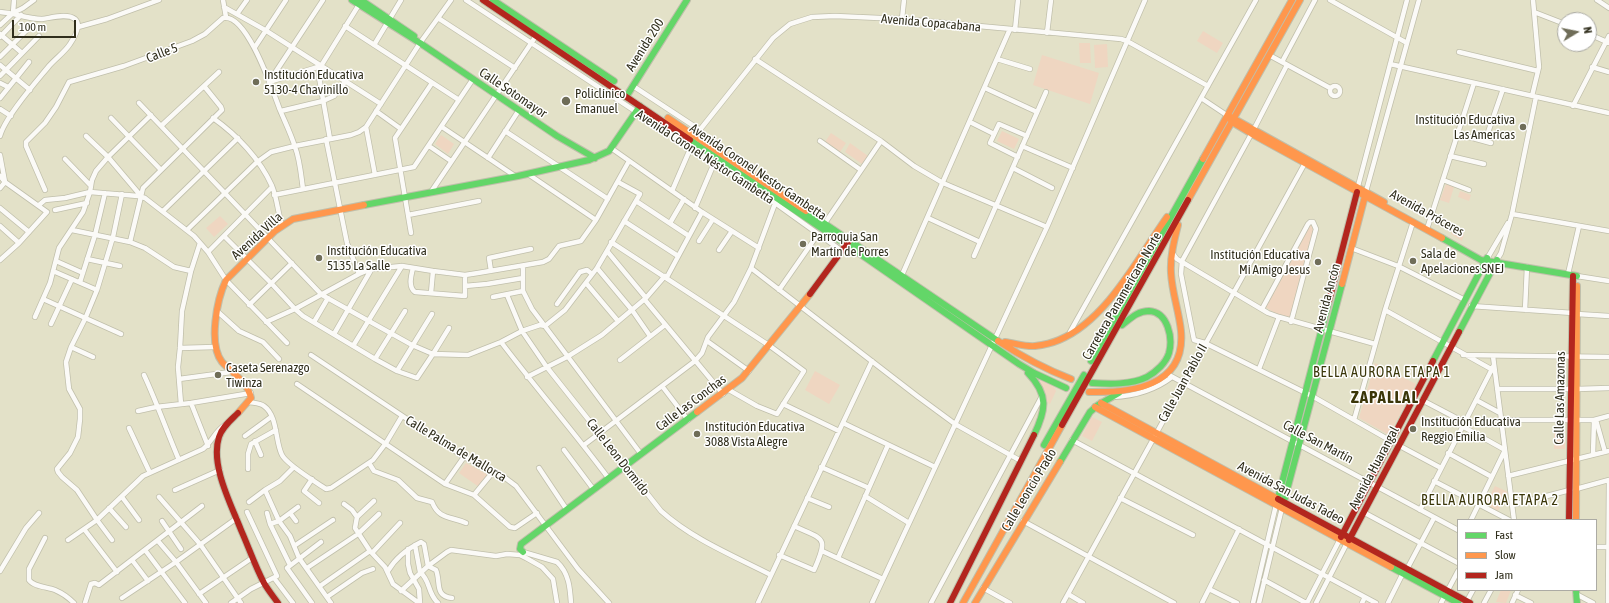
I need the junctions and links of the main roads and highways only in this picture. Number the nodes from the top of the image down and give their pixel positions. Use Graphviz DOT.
graph roads {
  1 [pos="352,0"];
  2 [pos="483,0"];
  3 [pos="493,0"];
  4 [pos="687,0"];
  5 [pos="1292,0"];
  6 [pos="1300,0"];
  7 [pos="361,1"];
  8 [pos="626,97"];
  9 [pos="640,106"];
  10 [pos="1231,119"];
  11 [pos="1253,132"];
  12 [pos="595,158"];
  13 [pos="1358,190"];
  14 [pos="1366,194"];
  15 [pos="1176,209"];
  16 [pos="1183,211"];
  17 [pos="846,245"];
  18 [pos="1487,259"];
  19 [pos="1496,260"];
  20 [pos="1572,275"];
  21 [pos="1114,333"];
  22 [pos="995,338"];
  23 [pos="1019,364"];
  24 [pos="1071,379"];
  25 [pos="1092,383"];
  26 [pos="1066,388"];
  27 [pos="1089,392"];
  28 [pos="1120,393"];
  29 [pos="1102,403"];
  30 [pos="1095,407"];
  31 [pos="1154,436"];
  32 [pos="1573,489"];
  33 [pos="1277,502"];
  34 [pos="1283,505"];
  35 [pos="1570,519"];
  36 [pos="1576,519"];
  37 [pos="1341,537"];
  38 [pos="1348,540"];
  39 [pos="524,552"];
  40 [pos="1576,592"];
  41 [pos="1446,593"];
  42 [pos="1469,602"];
  43 [pos="278,603"];
  44 [pos="950,603"];
  45 [pos="957,603"];
  46 [pos="963,603"];
  47 [pos="975,603"];
  48 [pos="1458,603"];
  49 [pos="1577,603"];
  1 -- 7 [label="main road, Calle Sotomayor"];
  2 -- 8 [label="main road, Avenida Coronel Nestor Gambetta"];
  3 -- 8 [label="main road, Avenida Coronel Nestor Gambetta"];
  4 -- 8 [label="main road, Avenida 200"];
  5 -- 10 [label="main road, Carretera Panamericana Norte"];
  6 -- 10 [label="main road, Carretera Panamericana Norte"];
  7 -- 12 [label="main road, Calle Sotomayor"];
  8 -- 9 [label="main road, Avenida Coronel Nestor Gambetta"];
  8 -- 17 [label="main road, Avenida Coronel Nestor Gambetta"];
  9 -- 12 [label="main road, Avenida Villa"];
  9 -- 17 [label="main road, Avenida Coronel Nestor Gambetta"];
  10 -- 11 [label="main road, Avenida Próceres"];
  10 -- 15 [label="main road, Carretera Panamericana Norte"];
  10 -- 16 [label="main road, Carretera Panamericana Norte"];
  11 -- 13 [label="main road, Avenida Próceres"];
  11 -- 13 [label="main road, Avenida Próceres"];
  12 -- 43 [label="main road, Avenida Villa"];
  13 -- 14 [label="main road, Avenida Próceres"];
  13 -- 33 [label="main road, Avenida Ancón"];
  14 -- 18 [label="main road, Avenida Próceres"];
  14 -- 18 [label="main road, Avenida Próceres"];
  14 -- 34 [label="main road, Avenida Ancón"];
  15 -- 22 [label="main road"];
  15 -- 45 [label="main road, Carretera Panamericana Norte"];
  16 -- 21 [label="main road, Carretera Panamericana Norte"];
  16 -- 28 [label="main road"];
  17 -- 22 [label="main road, Avenida Coronel Nestor Gambetta"];
  17 -- 23 [label="main road, Avenida Coronel Nestor Gambetta"];
  17 -- 39 [label="main road, Calle Las Conchas"];
  18 -- 19 [label="main road, Avenida Próceres"];
  18 -- 37 [label="main road, Avenida Huarangal"];
  19 -- 20 [label="main road, Avenida Próceres"];
  19 -- 20 [label="main road, Avenida Próceres"];
  19 -- 38 [label="main road, Avenida Huarangal"];
  20 -- 32 [label="main road, Calle Las Amazonas"];
  21 -- 25 [label="main road"];
  21 -- 46 [label="main road, Carretera Panamericana Norte"];
  22 -- 24 [label="main road"];
  23 -- 26 [label="main road"];
  23 -- 44 [label="main road"];
  27 -- 28 [label="main road"];
  28 -- 29 [label="main road, Calle Leoncio Prado"];
  29 -- 30 [label="main road, Calle Leoncio Prado"];
  29 -- 31 [label="main road, Avenida San Judas Tadeo"];
  30 -- 31 [label="main road, Avenida San Judas Tadeo"];
  30 -- 47 [label="main road, Calle Leoncio Prado"];
  31 -- 33 [label="main road, Avenida San Judas Tadeo"];
  32 -- 35 [label="main road, Calle Las Amazonas"];
  32 -- 36 [label="main road, Calle Las Amazonas"];
  33 -- 34 [label="main road, Avenida San Judas Tadeo"];
  34 -- 37 [label="main road, Avenida San Judas Tadeo"];
  37 -- 38 [label="main road, Avenida San Judas Tadeo"];
  38 -- 41 [label="main road, Avenida San Judas Tadeo"];
  40 -- 49 [label="main road"];
  41 -- 42 [label="main road, Avenida San Judas Tadeo"];
  41 -- 48 [label="main road, Avenida San Judas Tadeo"];
}
